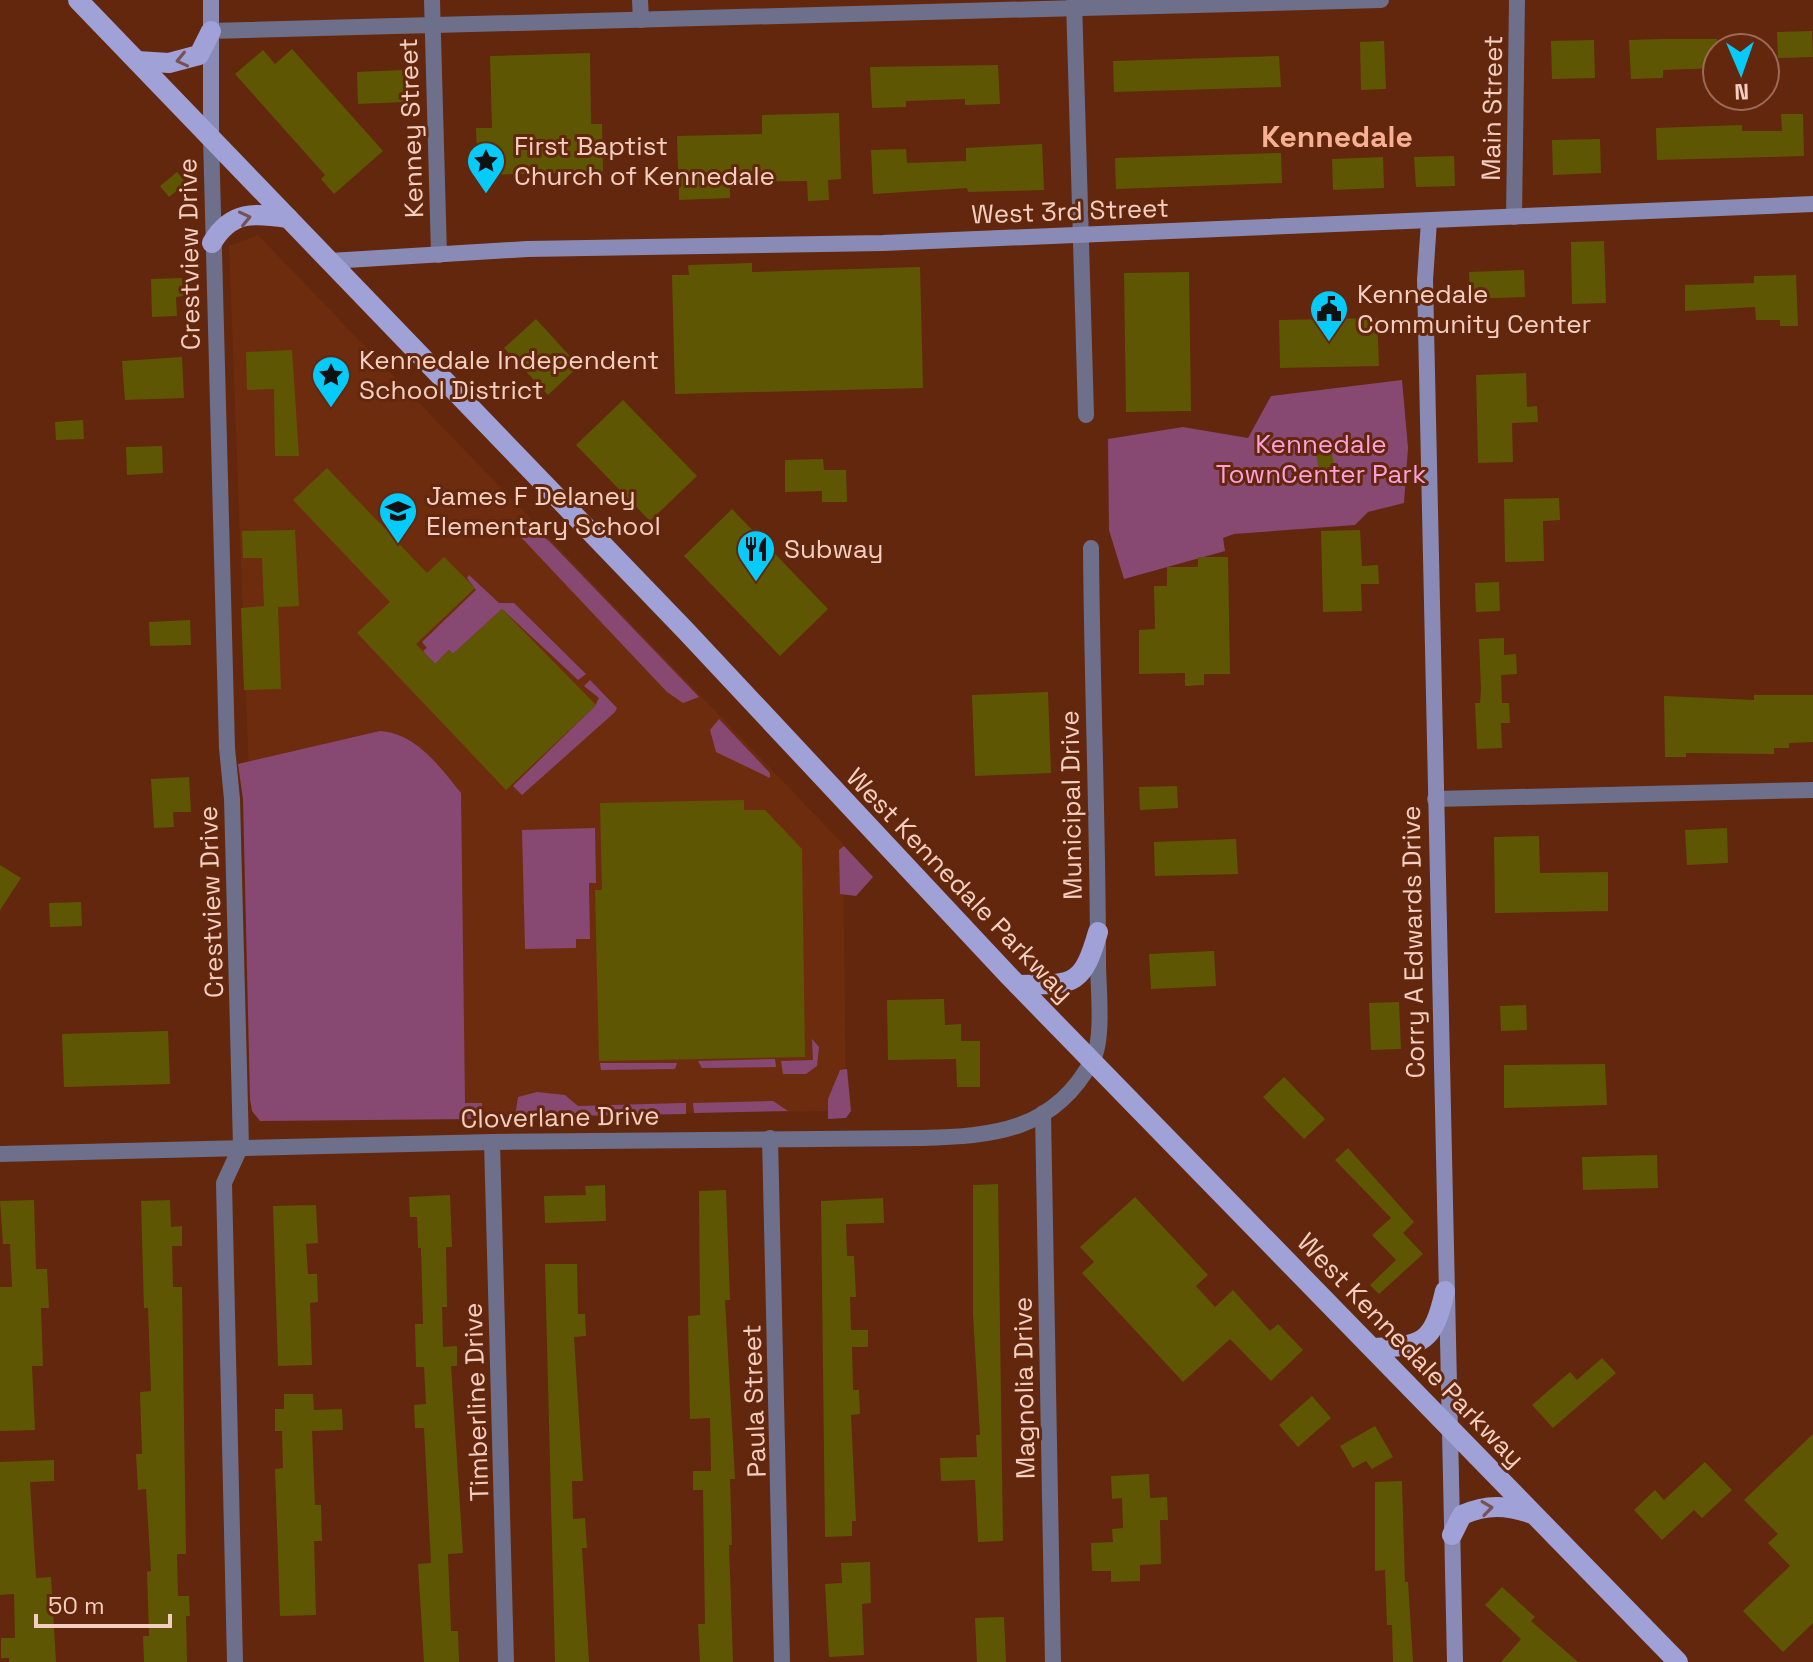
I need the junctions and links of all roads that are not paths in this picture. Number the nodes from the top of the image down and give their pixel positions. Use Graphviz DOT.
graph roads {
  1 [pos="78,0"];
  2 [pos="211,0"];
  3 [pos="432,0"];
  4 [pos="640,0"];
  5 [pos="1381,0"];
  6 [pos="1517,0"];
  7 [pos="1292,1"];
  8 [pos="1074,4"];
  9 [pos="854,8"];
  10 [pos="641,20"];
  11 [pos="432,25"];
  12 [pos="211,31"];
  13 [pos="137,61"];
  14 [pos="211,137"];
  15 [pos="1813,204"];
  16 [pos="1514,217"];
  17 [pos="288,218"];
  18 [pos="1429,221"];
  19 [pos="1080,235"];
  20 [pos="212,243"];
  21 [pos="439,255"];
  22 [pos="330,261"];
  23 [pos="1086,415"];
  24 [pos="1091,548"];
  25 [pos="1813,790"];
  26 [pos="1435,799"];
  27 [pos="1098,932"];
  28 [pos="1018,985"];
  29 [pos="1092,1060"];
  30 [pos="1043,1113"];
  31 [pos="770,1138"];
  32 [pos="492,1142"];
  33 [pos="241,1146"];
  34 [pos="0,1154"];
  35 [pos="1445,1291"];
  36 [pos="1373,1348"];
  37 [pos="1450,1427"];
  38 [pos="1535,1514"];
  39 [pos="1452,1535"];
  40 [pos="235,1662"];
  41 [pos="506,1662"];
  42 [pos="782,1662"];
  43 [pos="1053,1662"];
  44 [pos="1455,1662"];
  45 [pos="1678,1662"];
  1 -- 13 [label="main road, West Kennedale Parkway"];
  2 -- 12 [label="street"];
  3 -- 11 [label="street, Kenney Street"];
  4 -- 10 [label="street"];
  5 -- 7 [label="street"];
  6 -- 16 [label="street, Main Street"];
  7 -- 8 [label="street"];
  8 -- 9 [label="street"];
  8 -- 19 [label="street"];
  9 -- 10 [label="street"];
  10 -- 11 [label="street"];
  11 -- 12 [label="street"];
  11 -- 21 [label="street, Kenney Street"];
  12 -- 13 [label="main road, one-way"];
  12 -- 14 [label="street"];
  13 -- 14 [label="main road, West Kennedale Parkway"];
  14 -- 17 [label="main road, West Kennedale Parkway"];
  14 -- 20 [label="street, Crestview Drive"];
  15 -- 16 [label="street, West 3rd Street"];
  16 -- 18 [label="street, West 3rd Street"];
  20 -- 17 [label="main road, one-way"];
  17 -- 22 [label="main road, West Kennedale Parkway"];
  18 -- 19 [label="street, West 3rd Street"];
  18 -- 26 [label="street, Corry A Edwards Drive"];
  19 -- 21 [label="street, West 3rd Street"];
  19 -- 23 [label="street"];
  20 -- 33 [label="street, Crestview Drive"];
  21 -- 22 [label="street, West 3rd Street"];
  22 -- 28 [label="main road, West Kennedale Parkway"];
  24 -- 27 [label="street, Municipal Drive"];
  25 -- 26 [label="street"];
  26 -- 35 [label="street, Corry A Edwards Drive"];
  27 -- 28 [label="main road"];
  27 -- 29 [label="street, Municipal Drive"];
  28 -- 29 [label="main road, West Kennedale Parkway"];
  29 -- 30 [label="street, Cloverlane Drive"];
  29 -- 36 [label="main road, West Kennedale Parkway"];
  30 -- 31 [label="street, Cloverlane Drive"];
  30 -- 43 [label="street, Magnolia Drive"];
  31 -- 32 [label="street, Cloverlane Drive"];
  31 -- 42 [label="street, Paula Street"];
  32 -- 33 [label="street, Cloverlane Drive"];
  32 -- 41 [label="street, Timberline Drive"];
  33 -- 34 [label="street, Cloverlane Drive"];
  33 -- 40 [label="street, Crestview Drive"];
  35 -- 36 [label="main road"];
  35 -- 37 [label="street, Corry A Edwards Drive"];
  36 -- 37 [label="main road, West Kennedale Parkway"];
  37 -- 38 [label="main road, West Kennedale Parkway"];
  37 -- 39 [label="street, Corry A Edwards Drive"];
  39 -- 38 [label="main road, one-way"];
  38 -- 45 [label="main road, West Kennedale Parkway"];
  39 -- 44 [label="street, Corry A Edwards Drive"];
}
